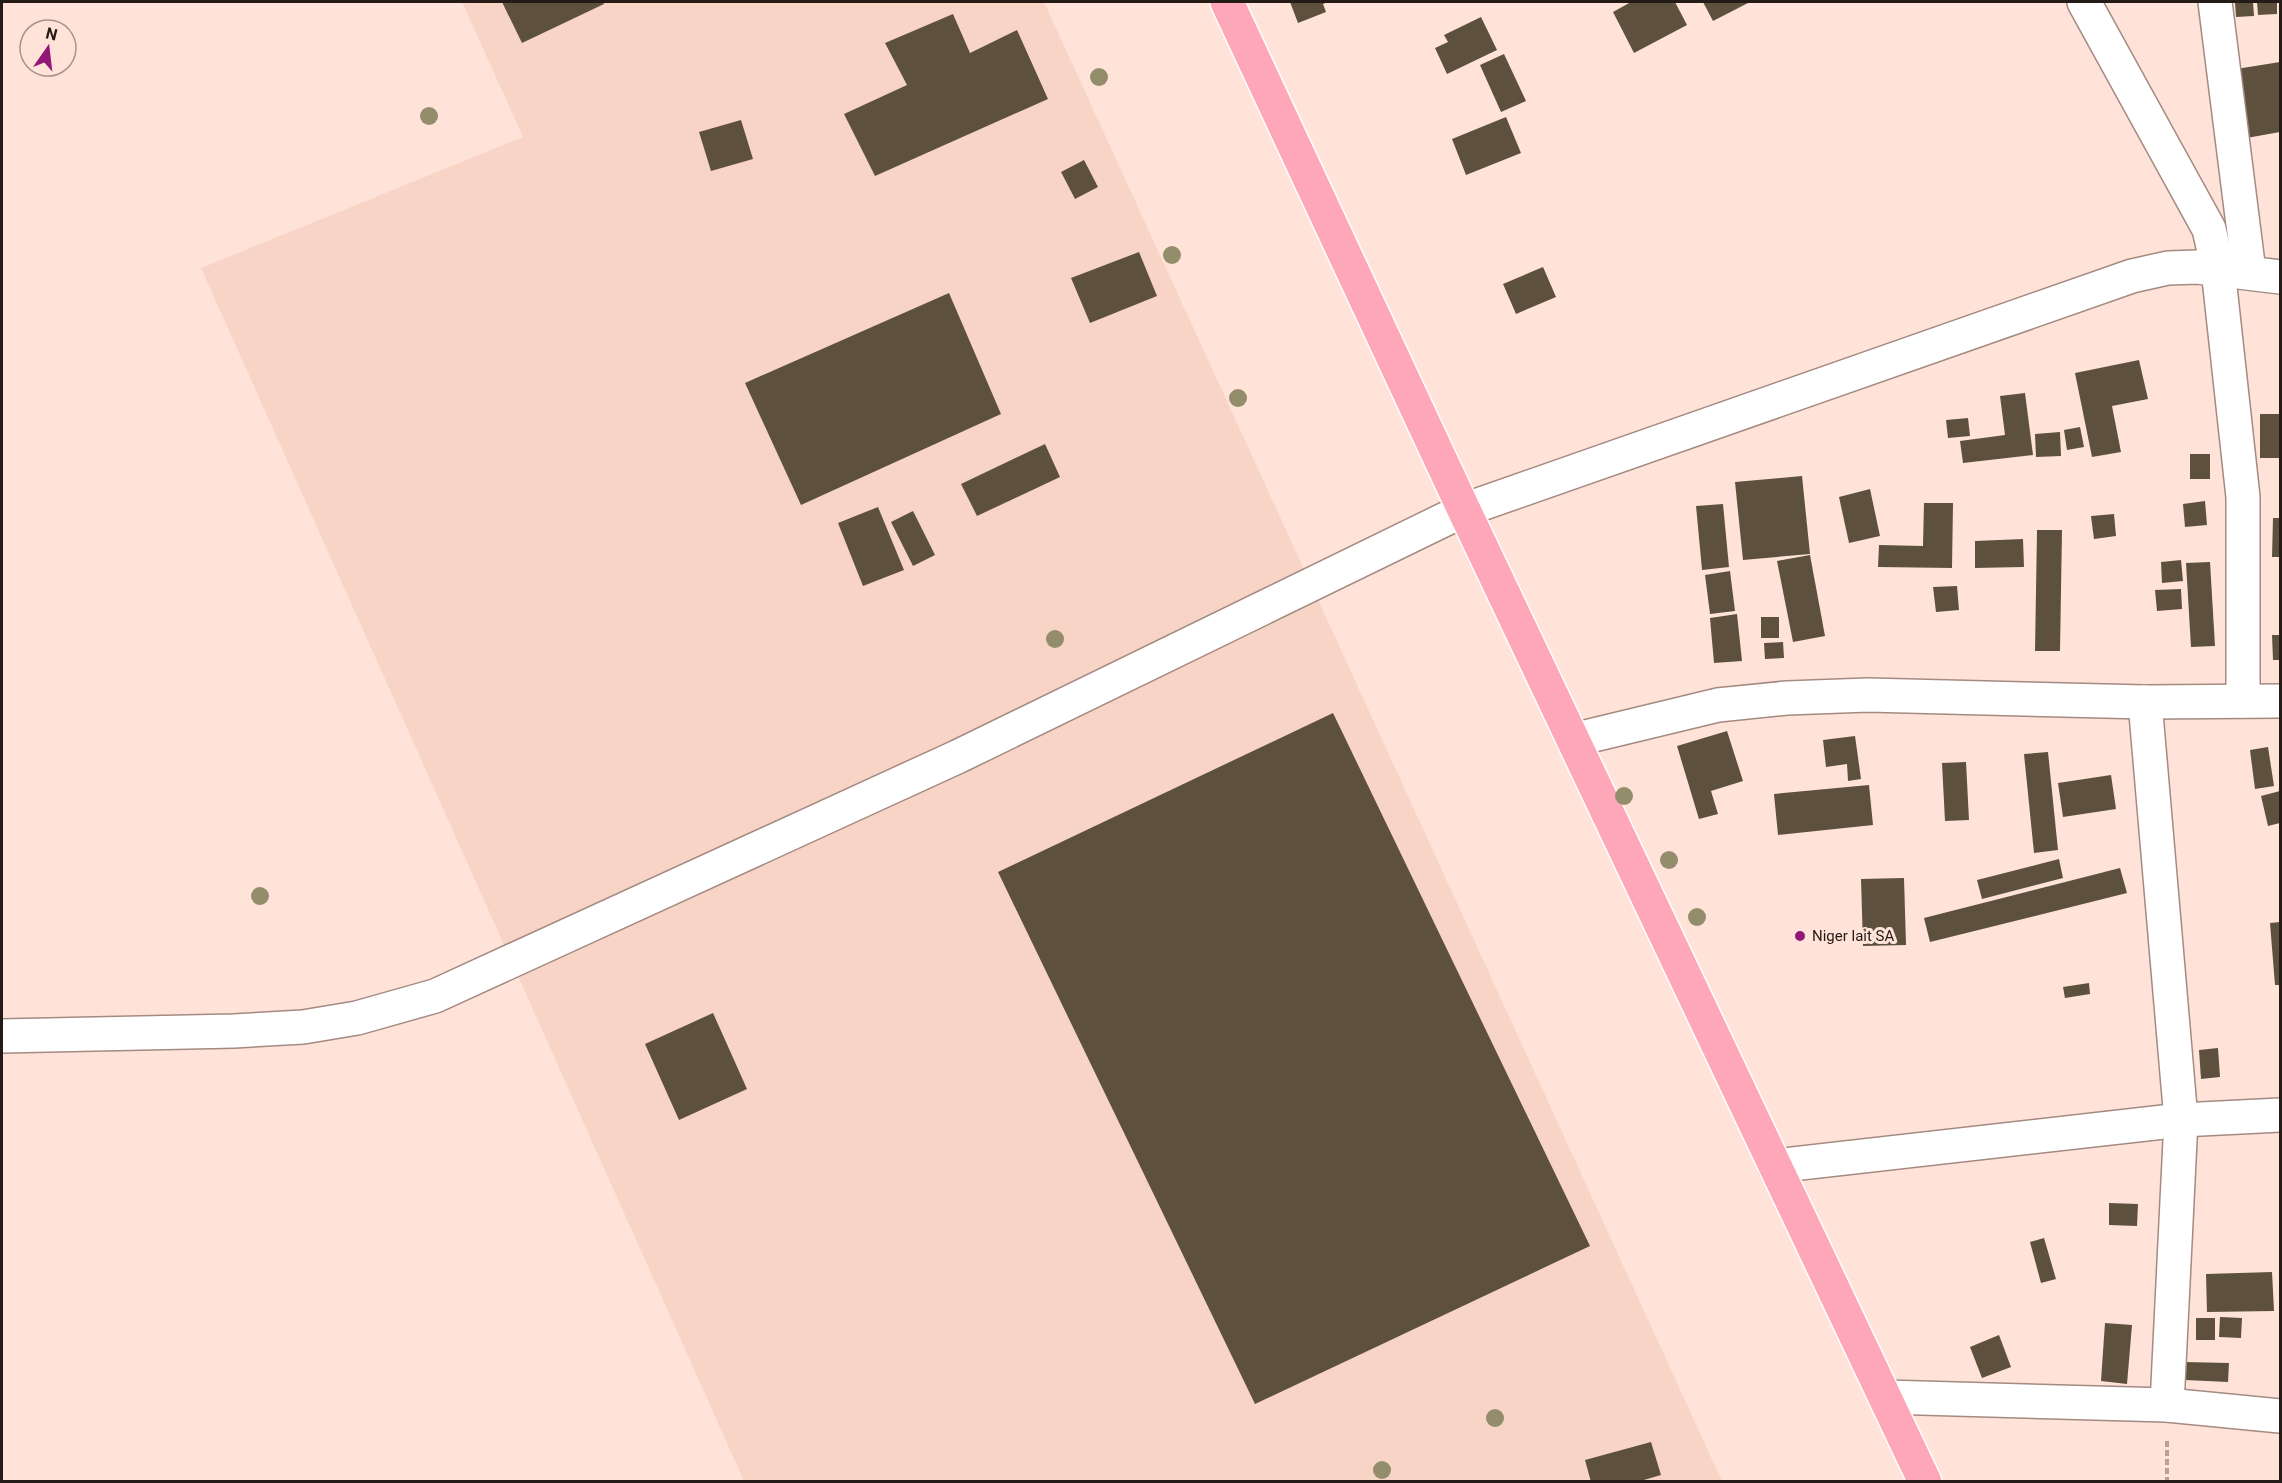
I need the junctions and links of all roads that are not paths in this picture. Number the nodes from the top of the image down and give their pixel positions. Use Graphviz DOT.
graph roads {
  1 [pos="1227,2"];
  2 [pos="2085,2"];
  3 [pos="2215,2"];
  4 [pos="2249,273"];
  5 [pos="1464,510"];
  6 [pos="2243,701"];
  7 [pos="2280,701"];
  8 [pos="2145,702"];
  9 [pos="1573,740"];
  10 [pos="2,1036"];
  11 [pos="2280,1114"];
  12 [pos="2181,1120"];
  13 [pos="1775,1166"];
  14 [pos="1886,1397"];
  15 [pos="2167,1405"];
  16 [pos="2280,1416"];
  17 [pos="1925,1482"];
  1 -- 5 [label="highway"];
  2 -- 4 [label="street"];
  3 -- 4 [label="street"];
  4 -- 5 [label="street"];
  4 -- 6 [label="street"];
  5 -- 9 [label="highway"];
  5 -- 10 [label="street"];
  6 -- 7 [label="street"];
  6 -- 8 [label="street"];
  8 -- 9 [label="street"];
  8 -- 12 [label="street"];
  9 -- 13 [label="highway"];
  11 -- 12 [label="street"];
  12 -- 13 [label="street"];
  12 -- 15 [label="street"];
  13 -- 14 [label="highway"];
  14 -- 15 [label="street"];
  14 -- 17 [label="highway"];
  15 -- 16 [label="street"];
}
